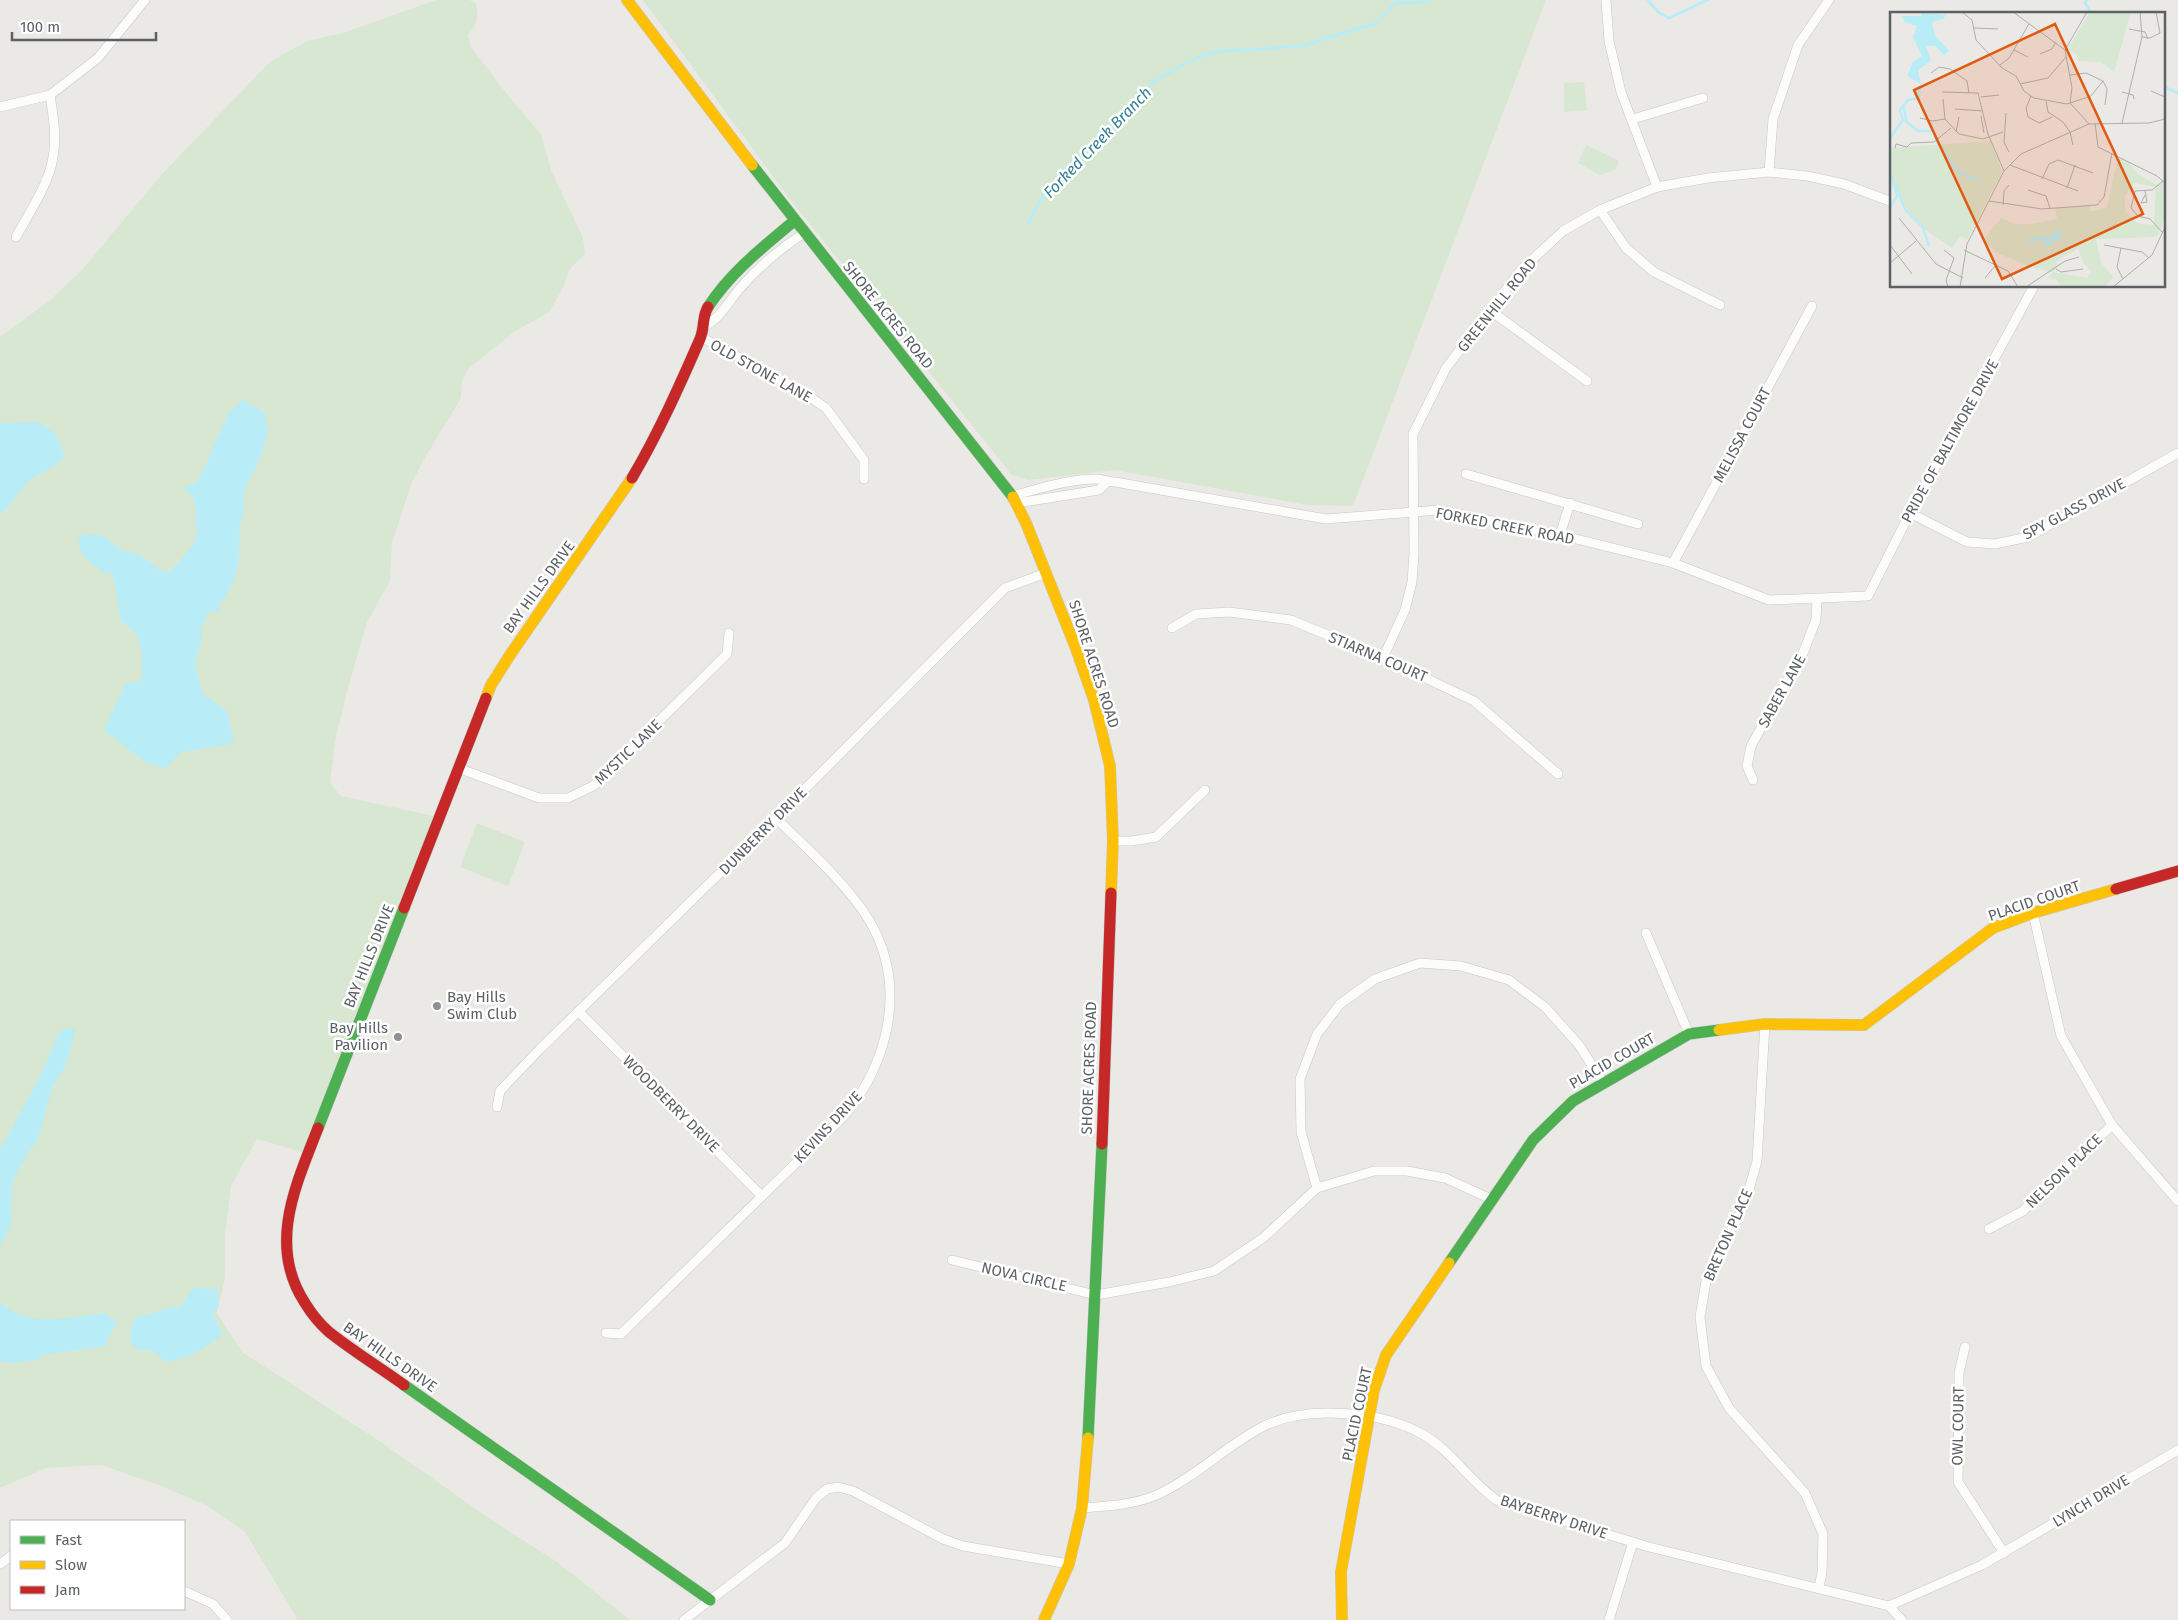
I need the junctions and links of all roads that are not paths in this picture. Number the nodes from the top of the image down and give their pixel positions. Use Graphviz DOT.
graph roads {
  1 [pos="145,0"];
  2 [pos="628,0"];
  3 [pos="1606,0"];
  4 [pos="1829,0"];
  5 [pos="50,95"];
  6 [pos="1703,98"];
  7 [pos="0,107"];
  8 [pos="1633,119"];
  9 [pos="1768,172"];
  10 [pos="1657,187"];
  11 [pos="1890,201"];
  12 [pos="1600,210"];
  13 [pos="794,221"];
  14 [pos="804,233"];
  15 [pos="16,237"];
  16 [pos="2033,288"];
  17 [pos="1720,305"];
  18 [pos="1812,306"];
  19 [pos="1491,310"];
  20 [pos="705,326"];
  21 [pos="701,337"];
  22 [pos="1587,381"];
  23 [pos="2178,452"];
  24 [pos="1466,474"];
  25 [pos="864,479"];
  26 [pos="1014,500"];
  27 [pos="1570,503"];
  28 [pos="1413,512"];
  29 [pos="1910,513"];
  30 [pos="1638,524"];
  31 [pos="1560,535"];
  32 [pos="1673,563"];
  33 [pos="1046,573"];
  34 [pos="1868,596"];
  35 [pos="1817,599"];
  36 [pos="1172,628"];
  37 [pos="729,632"];
  38 [pos="1383,658"];
  39 [pos="458,768"];
  40 [pos="1558,774"];
  41 [pos="1754,780"];
  42 [pos="1205,790"];
  43 [pos="776,818"];
  44 [pos="1113,841"];
  45 [pos="2178,871"];
  46 [pos="2033,914"];
  47 [pos="1646,933"];
  48 [pos="579,1012"];
  49 [pos="1765,1024"];
  50 [pos="1688,1034"];
  51 [pos="1604,1084"];
  52 [pos="497,1107"];
  53 [pos="2112,1125"];
  54 [pos="1317,1188"];
  55 [pos="762,1196"];
  56 [pos="1491,1199"];
  57 [pos="2178,1201"];
  58 [pos="1989,1229"];
  59 [pos="952,1260"];
  60 [pos="1096,1294"];
  61 [pos="606,1333"];
  62 [pos="1966,1347"];
  63 [pos="1370,1417"];
  64 [pos="2178,1450"];
  65 [pos="1082,1508"];
  66 [pos="1633,1542"];
  67 [pos="2004,1553"];
  68 [pos="1069,1564"];
  69 [pos="1819,1587"];
  70 [pos="185,1591"];
  71 [pos="710,1600"];
  72 [pos="1888,1606"];
  73 [pos="227,1620"];
  74 [pos="684,1620"];
  75 [pos="1044,1620"];
  76 [pos="1342,1620"];
  77 [pos="1609,1620"];
  78 [pos="1902,1620"];
  1 -- 5 [label="street"];
  2 -- 13 [label="street, SHORE ACRES ROAD"];
  3 -- 8 [label="street"];
  4 -- 9 [label="street"];
  5 -- 7 [label="street"];
  5 -- 15 [label="street"];
  6 -- 8 [label="street"];
  8 -- 10 [label="street"];
  9 -- 10 [label="street, GREENHILL ROAD"];
  9 -- 11 [label="street, GREENHILL ROAD"];
  10 -- 12 [label="street, GREENHILL ROAD"];
  12 -- 17 [label="street"];
  12 -- 19 [label="street, GREENHILL ROAD"];
  13 -- 14 [label="street, SHORE ACRES ROAD"];
  13 -- 20 [label="street, BAY HILLS DRIVE"];
  14 -- 20 [label="street, BAY HILLS DRIVE"];
  14 -- 26 [label="street, SHORE ACRES ROAD"];
  16 -- 29 [label="street, PRIDE OF BALTIMORE DRIVE"];
  18 -- 32 [label="street, MELISSA COURT"];
  19 -- 22 [label="street"];
  19 -- 28 [label="street, GREENHILL ROAD"];
  20 -- 21 [label="street, BAY HILLS DRIVE"];
  21 -- 25 [label="street, OLD STONE LANE"];
  21 -- 39 [label="street, BAY HILLS DRIVE"];
  23 -- 29 [label="street, SPY GLASS DRIVE"];
  24 -- 27 [label="street"];
  26 -- 28 [label="street, FORKED CREEK ROAD"];
  26 -- 33 [label="street, SHORE ACRES ROAD"];
  27 -- 30 [label="street"];
  27 -- 31 [label="street"];
  28 -- 31 [label="street, FORKED CREEK ROAD"];
  28 -- 38 [label="street, GREENHILL ROAD"];
  29 -- 34 [label="street, PRIDE OF BALTIMORE DRIVE"];
  31 -- 32 [label="street, FORKED CREEK ROAD"];
  32 -- 35 [label="street, FORKED CREEK ROAD"];
  33 -- 43 [label="street, DUNBERRY DRIVE"];
  33 -- 44 [label="street, SHORE ACRES ROAD"];
  34 -- 35 [label="street, FORKED CREEK ROAD"];
  35 -- 41 [label="street, SABER LANE"];
  36 -- 38 [label="street, STIARNA COURT"];
  37 -- 39 [label="street, MYSTIC LANE"];
  38 -- 40 [label="street, STIARNA COURT"];
  39 -- 71 [label="street, BAY HILLS DRIVE"];
  42 -- 44 [label="street"];
  43 -- 48 [label="street, DUNBERRY DRIVE"];
  43 -- 55 [label="street, KEVINS DRIVE"];
  44 -- 60 [label="street, SHORE ACRES ROAD"];
  45 -- 46 [label="street, PLACID COURT"];
  46 -- 49 [label="street, PLACID COURT"];
  46 -- 53 [label="street"];
  47 -- 50 [label="street"];
  48 -- 52 [label="street, DUNBERRY DRIVE"];
  48 -- 55 [label="street, WOODBERRY DRIVE"];
  49 -- 50 [label="street, PLACID COURT"];
  49 -- 69 [label="street, BRETON PLACE"];
  50 -- 51 [label="street, PLACID COURT"];
  51 -- 54 [label="street"];
  51 -- 56 [label="street, PLACID COURT"];
  53 -- 57 [label="street"];
  53 -- 58 [label="street, NELSON PLACE"];
  54 -- 56 [label="street"];
  54 -- 60 [label="street"];
  55 -- 61 [label="street, KEVINS DRIVE"];
  56 -- 63 [label="street, PLACID COURT"];
  59 -- 60 [label="street, NOVA CIRCLE"];
  60 -- 65 [label="street, SHORE ACRES ROAD"];
  62 -- 67 [label="street, OWL COURT"];
  63 -- 65 [label="street, BAYBERRY DRIVE"];
  63 -- 66 [label="street, BAYBERRY DRIVE"];
  63 -- 76 [label="street, PLACID COURT"];
  64 -- 67 [label="street, LYNCH DRIVE"];
  65 -- 68 [label="street, SHORE ACRES ROAD"];
  66 -- 69 [label="street, BAYBERRY DRIVE"];
  66 -- 77 [label="street"];
  67 -- 72 [label="street"];
  68 -- 71 [label="street"];
  68 -- 75 [label="street, SHORE ACRES ROAD"];
  69 -- 72 [label="street, BAYBERRY DRIVE"];
  70 -- 73 [label="street"];
  71 -- 74 [label="street"];
  72 -- 78 [label="street, BAYBERRY DRIVE"];
}
